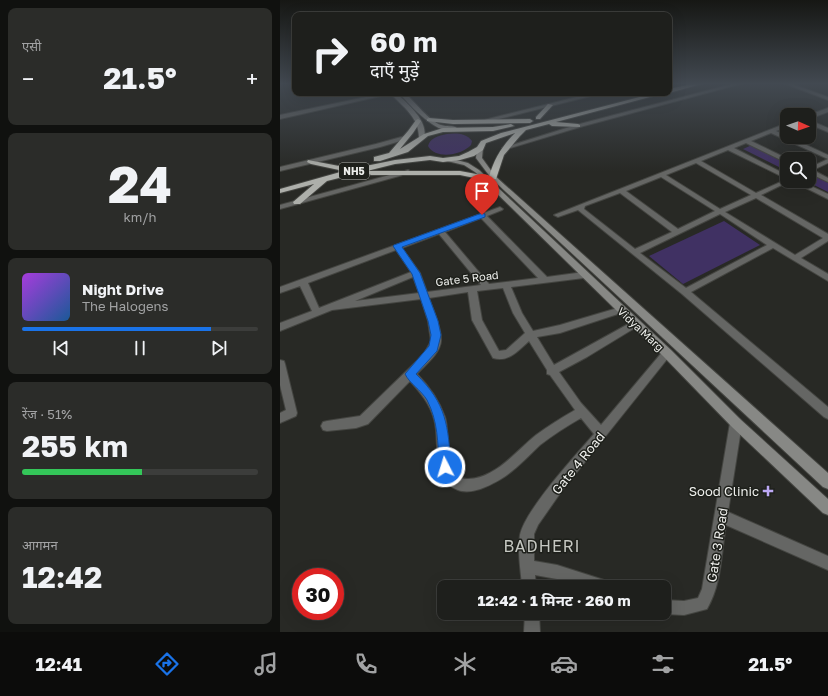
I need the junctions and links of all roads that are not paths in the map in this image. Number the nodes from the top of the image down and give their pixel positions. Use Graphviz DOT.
graph roads {
  1 [pos="301,112"];
  2 [pos="410,112"];
  3 [pos="421,112"];
  4 [pos="519,112"];
  5 [pos="543,112"];
  6 [pos="560,112"];
  7 [pos="586,112"];
  8 [pos="629,112"];
  9 [pos="280,117"];
  10 [pos="538,118"];
  11 [pos="429,120"];
  12 [pos="418,121"];
  13 [pos="483,121"];
  14 [pos="530,121"];
  15 [pos="545,123"];
  16 [pos="816,125"];
  17 [pos="578,126"];
  18 [pos="780,127"];
  19 [pos="454,128"];
  20 [pos="524,128"];
  21 [pos="467,130"];
  22 [pos="828,130"];
  23 [pos="770,131"];
  24 [pos="405,138"];
  25 [pos="420,140"];
  26 [pos="746,141"];
  27 [pos="482,145"];
  28 [pos="505,148"];
  29 [pos="729,148"];
  30 [pos="390,156"];
  31 [pos="828,157"];
  32 [pos="780,158"];
  33 [pos="449,160"];
  34 [pos="697,161"];
  35 [pos="828,161"];
  36 [pos="311,162"];
  37 [pos="816,167"];
  38 [pos="339,168"];
  39 [pos="280,169"];
  40 [pos="408,172"];
  41 [pos="348,173"];
  42 [pos="780,174"];
  43 [pos="816,174"];
  44 [pos="662,175"];
  45 [pos="327,178"];
  46 [pos="488,178"];
  47 [pos="828,180"];
  48 [pos="280,184"];
  49 [pos="780,184"];
  50 [pos="809,188"];
  51 [pos="280,190"];
  52 [pos="622,191"];
  53 [pos="756,195"];
  54 [pos="828,197"];
  55 [pos="297,202"];
  56 [pos="280,206"];
  57 [pos="581,206"];
  58 [pos="500,209"];
  59 [pos="721,211"];
  60 [pos="482,215"];
  61 [pos="558,215"];
  62 [pos="440,231"];
  63 [pos="677,232"];
  64 [pos="828,237"];
  65 [pos="773,245"];
  66 [pos="397,246"];
  67 [pos="635,252"];
  68 [pos="796,258"];
  69 [pos="416,273"];
  70 [pos="584,275"];
  71 [pos="828,278"];
  72 [pos="545,280"];
  73 [pos="303,282"];
  74 [pos="506,284"];
  75 [pos="487,286"];
  76 [pos="472,288"];
  77 [pos="280,290"];
  78 [pos="685,292"];
  79 [pos="424,294"];
  80 [pos="328,307"];
  81 [pos="621,310"];
  82 [pos="316,312"];
  83 [pos="635,324"];
  84 [pos="280,327"];
  85 [pos="529,335"];
  86 [pos="667,353"];
  87 [pos="280,364"];
  88 [pos="551,371"];
  89 [pos="410,374"];
  90 [pos="582,412"];
  91 [pos="827,412"];
  92 [pos="280,418"];
  93 [pos="736,423"];
  94 [pos="327,426"];
  95 [pos="602,434"];
  96 [pos="828,482"];
  97 [pos="828,508"];
  98 [pos="721,516"];
  99 [pos="828,563"];
  100 [pos="526,566"];
  101 [pos="529,580"];
  102 [pos="582,580"];
  103 [pos="671,607"];
  104 [pos="532,620"];
  105 [pos="532,632"];
  1 -- 9 [label="street"];
  2 -- 12 [label="main road"];
  3 -- 11 [label="main road"];
  4 -- 13 [label="street"];
  5 -- 10 [label="highway"];
  6 -- 10 [label="highway, NH5"];
  7 -- 15 [label="highway, NH5"];
  8 -- 17 [label="street"];
  10 -- 14 [label="highway, NH5"];
  11 -- 13 [label="highway"];
  11 -- 19 [label="main road"];
  12 -- 24 [label="highway"];
  12 -- 25 [label="main road"];
  13 -- 14 [label="highway"];
  14 -- 21 [label="highway, NH5"];
  15 -- 17 [label="highway"];
  15 -- 20 [label="highway, NH5"];
  16 -- 22 [label="street"];
  17 -- 28 [label="street"];
  18 -- 23 [label="street"];
  19 -- 21 [label="highway, NH5"];
  19 -- 25 [label="highway, NH5"];
  20 -- 27 [label="highway, NH5"];
  20 -- 28 [label="highway"];
  21 -- 27 [label="highway, NH5"];
  23 -- 26 [label="street"];
  23 -- 31 [label="street"];
  24 -- 30 [label="highway"];
  24 -- 36 [label="street"];
  25 -- 30 [label="highway, NH5"];
  26 -- 29 [label="street"];
  26 -- 32 [label="street"];
  27 -- 33 [label="highway, NH5"];
  27 -- 46 [label="main road, Vidya Marg"];
  28 -- 46 [label="highway"];
  29 -- 34 [label="street"];
  29 -- 42 [label="street"];
  30 -- 38 [label="highway, NH5"];
  33 -- 41 [label="highway, NH5 / NH5"];
  33 -- 46 [label="main road, Vidya Marg"];
  34 -- 44 [label="street"];
  34 -- 53 [label="street"];
  35 -- 37 [label="street"];
  36 -- 38 [label="highway"];
  36 -- 39 [label="street"];
  38 -- 48 [label="highway, NH5"];
  40 -- 41 [label="highway"];
  40 -- 46 [label="highway"];
  40 -- 55 [label="street"];
  41 -- 45 [label="highway, NH5 / NH5"];
  43 -- 47 [label="street"];
  44 -- 52 [label="street"];
  44 -- 59 [label="street"];
  45 -- 51 [label="highway, NH5 / NH5"];
  45 -- 55 [label="highway"];
  46 -- 70 [label="main road, Vidya Marg"];
  46 -- 96 [label="main road, Vidya Marg"];
  49 -- 53 [label="street"];
  50 -- 54 [label="street"];
  52 -- 57 [label="street"];
  52 -- 63 [label="street"];
  53 -- 59 [label="street"];
  53 -- 64 [label="street"];
  55 -- 56 [label="street"];
  57 -- 61 [label="street"];
  57 -- 67 [label="street"];
  58 -- 60 [label="street"];
  59 -- 63 [label="street"];
  59 -- 65 [label="street"];
  60 -- 62 [label="street"];
  60 -- 72 [label="street"];
  62 -- 66 [label="street"];
  62 -- 75 [label="street"];
  63 -- 67 [label="street"];
  64 -- 68 [label="street"];
  65 -- 68 [label="street"];
  65 -- 78 [label="street"];
  66 -- 69 [label="street"];
  66 -- 73 [label="street"];
  67 -- 78 [label="street"];
  68 -- 71 [label="street"];
  69 -- 79 [label="street"];
  69 -- 80 [label="street"];
  70 -- 72 [label="street, Gate 5 Road"];
  70 -- 81 [label="main road, Vidya Marg"];
  72 -- 74 [label="street, Gate 5 Road"];
  73 -- 77 [label="street"];
  73 -- 82 [label="street"];
  74 -- 75 [label="street, Gate 5 Road"];
  74 -- 85 [label="street"];
  75 -- 76 [label="street, Gate 5 Road"];
  76 -- 79 [label="street, Gate 5 Road"];
  76 -- 85 [label="street"];
  78 -- 91 [label="street"];
  79 -- 80 [label="street, Gate 5 Road"];
  79 -- 89 [label="street"];
  80 -- 82 [label="street"];
  81 -- 83 [label="main road, Vidya Marg"];
  81 -- 85 [label="street"];
  82 -- 84 [label="street"];
  83 -- 86 [label="main road, Vidya Marg"];
  83 -- 88 [label="street"];
  85 -- 88 [label="street"];
  86 -- 93 [label="main road, Vidya Marg"];
  86 -- 95 [label="street, Gate 4 Road"];
  87 -- 92 [label="street"];
  88 -- 90 [label="street"];
  89 -- 90 [label="street"];
  89 -- 94 [label="street"];
  90 -- 95 [label="street"];
  93 -- 97 [label="main road, Vidya Marg"];
  93 -- 98 [label="street, Gate 3 Road"];
  95 -- 100 [label="street, Gate 4 Road"];
  98 -- 99 [label="street"];
  98 -- 103 [label="street, Gate 3 Road"];
  100 -- 101 [label="street, Gate 4 Road"];
  100 -- 102 [label="street"];
  104 -- 105 [label="street"];
}
